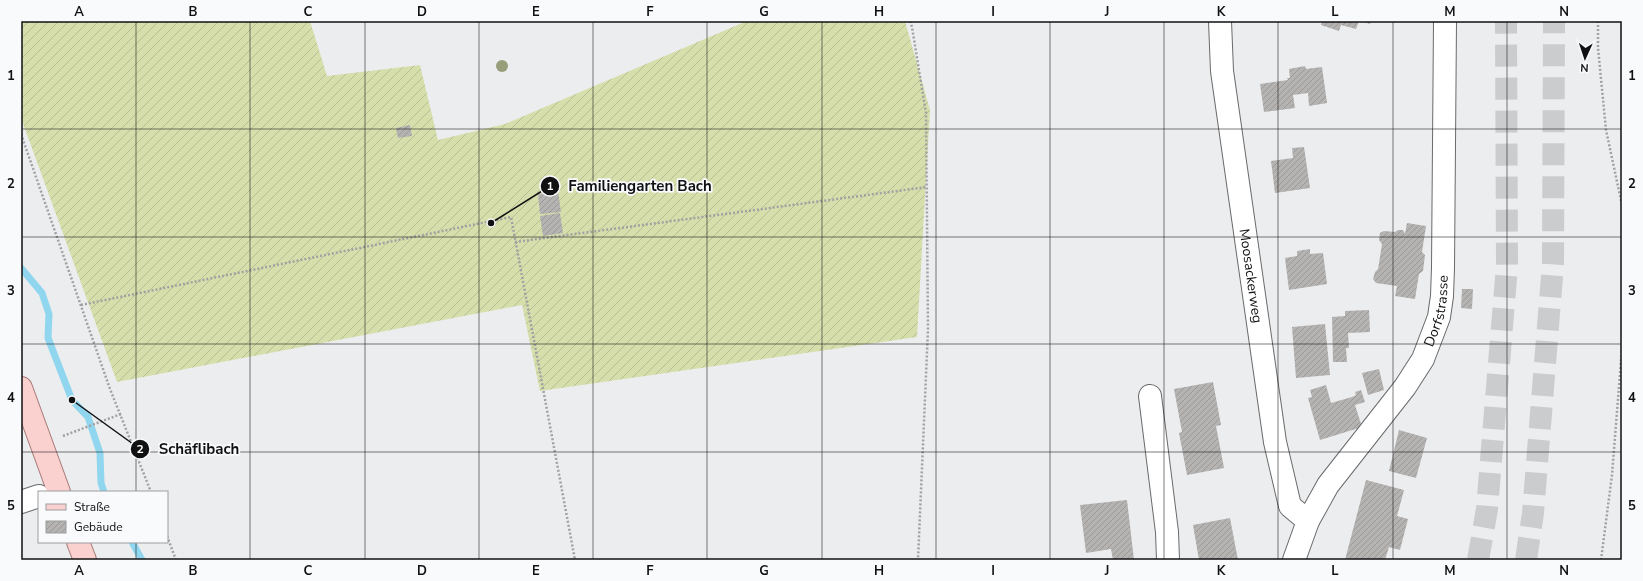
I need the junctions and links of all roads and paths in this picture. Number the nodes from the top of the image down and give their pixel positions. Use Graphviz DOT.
graph roads {
  1 [pos="910,21"];
  2 [pos="1220,21"];
  3 [pos="1445,21"];
  4 [pos="1598,21"];
  5 [pos="21,134"];
  6 [pos="927,187"];
  7 [pos="1622,205"];
  8 [pos="515,242"];
  9 [pos="81,306"];
  10 [pos="1622,348"];
  11 [pos="21,388"];
  12 [pos="1150,396"];
  13 [pos="121,414"];
  14 [pos="66,434"];
  15 [pos="52,491"];
  16 [pos="151,491"];
  17 [pos="38,497"];
  18 [pos="21,502"];
  19 [pos="1308,521"];
  20 [pos="168,539"];
  21 [pos="78,543"];
  22 [pos="85,560"];
  23 [pos="176,560"];
  24 [pos="575,560"];
  25 [pos="918,560"];
  26 [pos="1168,560"];
  27 [pos="1294,560"];
  28 [pos="1601,560"];
  1 -- 6 [label="path"];
  2 -- 19 [label="street, Moosackerweg"];
  3 -- 19 [label="street, Dorfstrasse"];
  4 -- 7 [label="path"];
  5 -- 9 [label="path"];
  6 -- 8 [label="path"];
  6 -- 25 [label="path"];
  8 -- 9 [label="path"];
  8 -- 24 [label="path"];
  9 -- 13 [label="path"];
  10 -- 28 [label="path"];
  11 -- 15 [label="main road"];
  12 -- 26 [label="street"];
  13 -- 14 [label="path"];
  13 -- 16 [label="path"];
  17 -- 18 [label="street"];
  19 -- 27 [label="street, Dorfstrasse"];
  20 -- 23 [label="path"];
  21 -- 22 [label="main road"];
}
